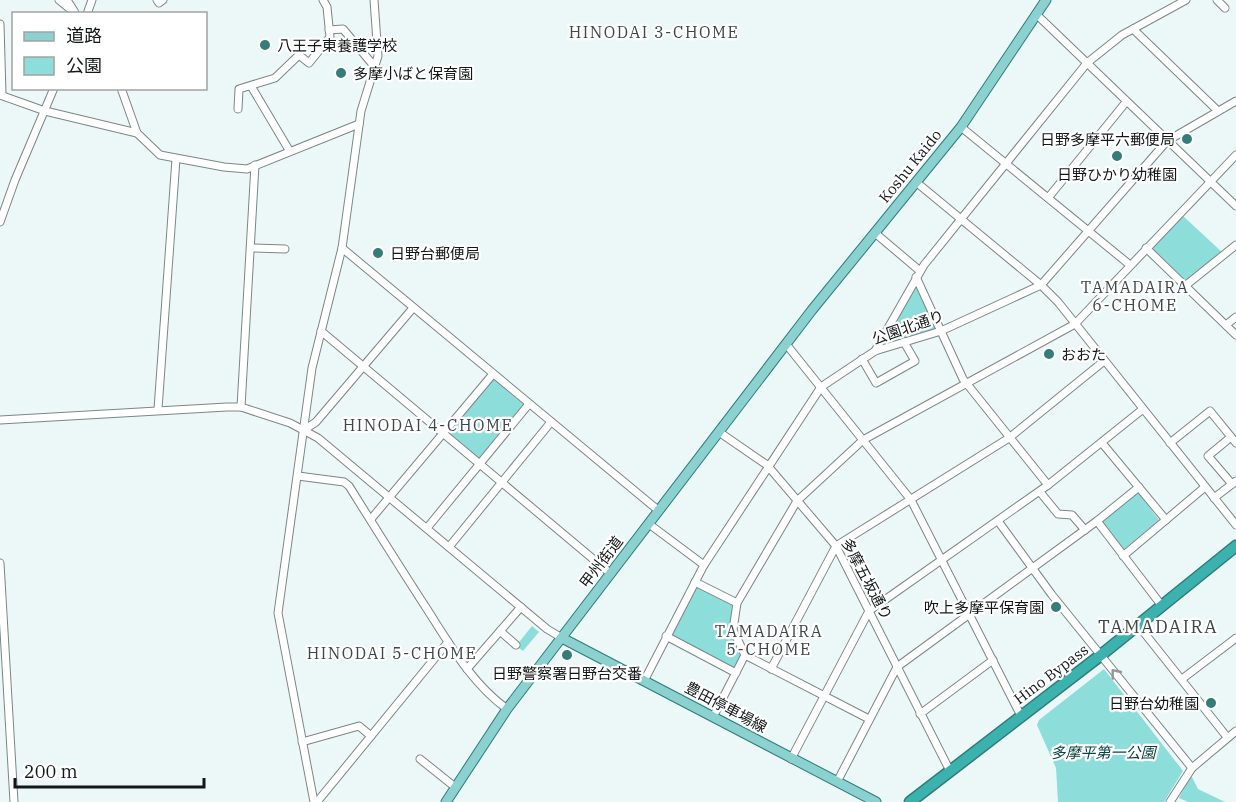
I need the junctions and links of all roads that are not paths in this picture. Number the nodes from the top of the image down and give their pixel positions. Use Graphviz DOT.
graph roads {
  1 [pos="59,0"];
  2 [pos="157,0"];
  3 [pos="164,0"];
  4 [pos="323,0"];
  5 [pos="374,0"];
  6 [pos="1046,0"];
  7 [pos="1186,0"];
  8 [pos="1217,0"];
  9 [pos="1225,8"];
  10 [pos="74,12"];
  11 [pos="1036,14"];
  12 [pos="0,24"];
  13 [pos="1133,29"];
  14 [pos="329,30"];
  15 [pos="1087,63"];
  16 [pos="374,66"];
  17 [pos="251,86"];
  18 [pos="53,90"];
  19 [pos="122,90"];
  20 [pos="1,95"];
  21 [pos="1236,101"];
  22 [pos="1126,102"];
  23 [pos="238,109"];
  24 [pos="45,111"];
  25 [pos="1218,111"];
  26 [pos="359,124"];
  27 [pos="961,127"];
  28 [pos="137,133"];
  29 [pos="1167,141"];
  30 [pos="289,150"];
  31 [pos="1236,155"];
  32 [pos="176,159"];
  33 [pos="1006,164"];
  34 [pos="255,165"];
  35 [pos="916,182"];
  36 [pos="1210,182"];
  37 [pos="1048,198"];
  38 [pos="1236,206"];
  39 [pos="961,219"];
  40 [pos="0,222"];
  41 [pos="1088,231"];
  42 [pos="875,233"];
  43 [pos="1236,245"];
  44 [pos="252,248"];
  45 [pos="342,248"];
  46 [pos="1146,248"];
  47 [pos="285,249"];
  48 [pos="1130,265"];
  49 [pos="918,274"];
  50 [pos="1041,285"];
  51 [pos="1185,286"];
  52 [pos="413,308"];
  53 [pos="1236,317"];
  54 [pos="1075,324"];
  55 [pos="1226,325"];
  56 [pos="321,331"];
  57 [pos="941,331"];
  58 [pos="1236,335"];
  59 [pos="904,342"];
  60 [pos="786,344"];
  61 [pos="875,351"];
  62 [pos="862,359"];
  63 [pos="1104,361"];
  64 [pos="364,367"];
  65 [pos="493,374"];
  66 [pos="965,383"];
  67 [pos="820,387"];
  68 [pos="529,404"];
  69 [pos="241,407"];
  70 [pos="158,409"];
  71 [pos="1143,410"];
  72 [pos="0,420"];
  73 [pos="551,422"];
  74 [pos="304,430"];
  75 [pos="719,432"];
  76 [pos="443,434"];
  77 [pos="1009,438"];
  78 [pos="863,440"];
  79 [pos="1234,440"];
  80 [pos="1102,443"];
  81 [pos="1170,443"];
  82 [pos="480,464"];
  83 [pos="767,465"];
  84 [pos="298,476"];
  85 [pos="501,482"];
  86 [pos="1234,483"];
  87 [pos="1048,485"];
  88 [pos="1139,487"];
  89 [pos="1205,487"];
  90 [pos="1040,492"];
  91 [pos="390,497"];
  92 [pos="1214,498"];
  93 [pos="910,500"];
  94 [pos="797,501"];
  95 [pos="659,511"];
  96 [pos="370,519"];
  97 [pos="1166,520"];
  98 [pos="998,521"];
  99 [pos="1097,521"];
  100 [pos="649,524"];
  101 [pos="1236,525"];
  102 [pos="427,528"];
  103 [pos="1084,530"];
  104 [pos="836,546"];
  105 [pos="1236,546"];
  106 [pos="449,547"];
  107 [pos="1123,556"];
  108 [pos="942,560"];
  109 [pos="0,563"];
  110 [pos="704,566"];
  111 [pos="1031,569"];
  112 [pos="611,574"];
  113 [pos="695,582"];
  114 [pos="737,603"];
  115 [pos="1162,606"];
  116 [pos="521,607"];
  117 [pos="869,611"];
  118 [pos="969,614"];
  119 [pos="1138,625"];
  120 [pos="500,631"];
  121 [pos="666,636"];
  122 [pos="562,638"];
  123 [pos="1236,638"];
  124 [pos="448,642"];
  125 [pos="516,645"];
  126 [pos="1101,655"];
  127 [pos="745,656"];
  128 [pos="993,660"];
  129 [pos="897,667"];
  130 [pos="467,669"];
  131 [pos="771,669"];
  132 [pos="735,673"];
  133 [pos="1182,680"];
  134 [pos="644,681"];
  135 [pos="824,697"];
  136 [pos="507,709"];
  137 [pos="920,714"];
  138 [pos="1021,716"];
  139 [pos="713,717"];
  140 [pos="869,719"];
  141 [pos="1236,731"];
  142 [pos="371,736"];
  143 [pos="1227,737"];
  144 [pos="302,742"];
  145 [pos="420,759"];
  146 [pos="791,759"];
  147 [pos="1192,768"];
  148 [pos="950,771"];
  149 [pos="837,782"];
  150 [pos="456,787"];
  151 [pos="14,802"];
  152 [pos="316,802"];
  153 [pos="446,802"];
  154 [pos="876,802"];
  155 [pos="910,802"];
  156 [pos="1170,802"];
  1 -- 10 [label="street"];
  2 -- 3 [label="street"];
  4 -- 14 [label="street"];
  5 -- 16 [label="street"];
  6 -- 11 [label="main road, Koshu Kaido"];
  7 -- 13 [label="street"];
  8 -- 9 [label="street"];
  11 -- 15 [label="street"];
  11 -- 27 [label="main road, Koshu Kaido"];
  12 -- 20 [label="street"];
  13 -- 15 [label="street"];
  13 -- 25 [label="street"];
  14 -- 16 [label="street"];
  14 -- 17 [label="street"];
  15 -- 22 [label="street"];
  15 -- 33 [label="street"];
  16 -- 26 [label="street"];
  17 -- 23 [label="street"];
  17 -- 30 [label="street"];
  18 -- 24 [label="street"];
  19 -- 28 [label="street"];
  20 -- 24 [label="street"];
  21 -- 25 [label="street, 公園北通り"];
  22 -- 29 [label="street"];
  22 -- 37 [label="street"];
  24 -- 28 [label="street"];
  24 -- 40 [label="street"];
  25 -- 29 [label="street, 公園北通り"];
  26 -- 30 [label="street"];
  26 -- 45 [label="street"];
  27 -- 33 [label="street"];
  27 -- 35 [label="main road, Koshu Kaido"];
  28 -- 32 [label="street"];
  29 -- 36 [label="street"];
  29 -- 41 [label="street, 公園北通り"];
  30 -- 34 [label="street"];
  31 -- 36 [label="street"];
  32 -- 34 [label="street"];
  32 -- 70 [label="street"];
  33 -- 37 [label="street"];
  33 -- 39 [label="street"];
  34 -- 44 [label="street"];
  35 -- 39 [label="street"];
  35 -- 42 [label="main road, Koshu Kaido"];
  36 -- 38 [label="street"];
  36 -- 46 [label="street"];
  37 -- 41 [label="street"];
  39 -- 49 [label="street"];
  39 -- 50 [label="street"];
  41 -- 48 [label="street"];
  41 -- 50 [label="street, 公園北通り"];
  42 -- 49 [label="street"];
  42 -- 60 [label="main road, Koshu Kaido"];
  43 -- 51 [label="street"];
  44 -- 47 [label="street"];
  44 -- 69 [label="street"];
  45 -- 52 [label="street"];
  45 -- 56 [label="street"];
  46 -- 48 [label="street"];
  46 -- 51 [label="street"];
  48 -- 54 [label="street"];
  49 -- 57 [label="street"];
  49 -- 61 [label="street"];
  50 -- 54 [label="street"];
  50 -- 57 [label="street, 公園北通り"];
  51 -- 55 [label="street"];
  52 -- 64 [label="street"];
  52 -- 65 [label="street"];
  53 -- 55 [label="street"];
  54 -- 63 [label="street"];
  54 -- 66 [label="street"];
  55 -- 58 [label="street"];
  56 -- 64 [label="street"];
  56 -- 74 [label="street"];
  57 -- 59 [label="street, 公園北通り"];
  57 -- 66 [label="street"];
  59 -- 61 [label="street, 公園北通り"];
  59 -- 62 [label="street"];
  60 -- 67 [label="street"];
  60 -- 75 [label="main road, 甲州街道"];
  61 -- 62 [label="street, 公園北通り"];
  62 -- 67 [label="street, 公園北通り"];
  63 -- 71 [label="street"];
  63 -- 77 [label="street"];
  64 -- 74 [label="street"];
  64 -- 76 [label="street"];
  65 -- 68 [label="street"];
  65 -- 76 [label="street"];
  66 -- 77 [label="street"];
  66 -- 78 [label="street"];
  67 -- 78 [label="street"];
  67 -- 83 [label="street, 公園北通り"];
  68 -- 73 [label="street"];
  68 -- 82 [label="street"];
  69 -- 70 [label="street"];
  69 -- 74 [label="street"];
  70 -- 72 [label="street"];
  71 -- 80 [label="street"];
  71 -- 81 [label="street"];
  73 -- 85 [label="street"];
  73 -- 95 [label="street"];
  74 -- 84 [label="street"];
  74 -- 91 [label="street"];
  75 -- 83 [label="street, 多摩五坂通り"];
  75 -- 95 [label="main road, 甲州街道"];
  76 -- 82 [label="street"];
  76 -- 91 [label="street"];
  77 -- 87 [label="street"];
  77 -- 93 [label="street"];
  78 -- 93 [label="street"];
  78 -- 94 [label="street"];
  79 -- 81 [label="street"];
  79 -- 86 [label="street"];
  80 -- 87 [label="street"];
  80 -- 88 [label="street"];
  81 -- 89 [label="street"];
  82 -- 85 [label="street"];
  82 -- 102 [label="street"];
  83 -- 94 [label="street, 多摩五坂通り"];
  83 -- 110 [label="street, 公園北通り"];
  84 -- 96 [label="street"];
  84 -- 144 [label="street"];
  85 -- 106 [label="street"];
  85 -- 112 [label="street"];
  86 -- 92 [label="street"];
  87 -- 90 [label="street"];
  88 -- 97 [label="street"];
  88 -- 99 [label="street"];
  89 -- 92 [label="street"];
  89 -- 97 [label="street"];
  90 -- 98 [label="street"];
  90 -- 103 [label="street"];
  91 -- 96 [label="street"];
  91 -- 102 [label="street"];
  92 -- 101 [label="street"];
  93 -- 104 [label="street"];
  93 -- 108 [label="street"];
  94 -- 104 [label="street, 多摩五坂通り"];
  94 -- 114 [label="street"];
  95 -- 100 [label="main road, 甲州街道"];
  96 -- 124 [label="street"];
  97 -- 107 [label="street"];
  98 -- 108 [label="street"];
  98 -- 111 [label="street"];
  99 -- 103 [label="street"];
  99 -- 107 [label="street"];
  100 -- 110 [label="street"];
  100 -- 112 [label="main road, 甲州街道"];
  102 -- 106 [label="street"];
  103 -- 111 [label="street"];
  104 -- 117 [label="street, 多摩五坂通り"];
  104 -- 131 [label="street"];
  105 -- 115 [label="highway, Hino Bypass"];
  106 -- 116 [label="street"];
  107 -- 115 [label="street"];
  108 -- 117 [label="street"];
  108 -- 118 [label="street"];
  109 -- 151 [label="street"];
  110 -- 113 [label="street, 公園北通り"];
  111 -- 118 [label="street"];
  111 -- 126 [label="street"];
  112 -- 122 [label="main road, 甲州街道"];
  113 -- 114 [label="street"];
  113 -- 121 [label="street, 公園北通り"];
  114 -- 127 [label="street"];
  115 -- 119 [label="highway, Hino Bypass"];
  116 -- 120 [label="street"];
  116 -- 122 [label="street"];
  117 -- 129 [label="street, 多摩五坂通り"];
  117 -- 135 [label="street"];
  118 -- 128 [label="street"];
  118 -- 129 [label="street"];
  119 -- 126 [label="highway, Hino Bypass"];
  119 -- 133 [label="street"];
  120 -- 125 [label="street"];
  120 -- 130 [label="street"];
  121 -- 132 [label="street"];
  121 -- 134 [label="street, 公園北通り"];
  122 -- 134 [label="main road, 豊田停車場線"];
  122 -- 136 [label="main road, 甲州街道"];
  123 -- 133 [label="street"];
  124 -- 130 [label="street"];
  124 -- 142 [label="street"];
  126 -- 138 [label="highway, Hino Bypass"];
  147 -- 126 [label="street, one-way"];
  127 -- 131 [label="street"];
  127 -- 132 [label="street"];
  128 -- 137 [label="street"];
  128 -- 138 [label="street"];
  129 -- 137 [label="street, 多摩五坂通り"];
  129 -- 140 [label="street"];
  130 -- 136 [label="street"];
  131 -- 135 [label="street"];
  132 -- 139 [label="street"];
  133 -- 143 [label="street"];
  134 -- 139 [label="main road, 豊田停車場線"];
  135 -- 140 [label="street"];
  135 -- 146 [label="street"];
  136 -- 150 [label="main road, 甲州街道"];
  137 -- 148 [label="street, 多摩五坂通り"];
  138 -- 148 [label="highway, Hino Bypass"];
  139 -- 146 [label="main road, 豊田停車場線"];
  140 -- 149 [label="street"];
  141 -- 143 [label="street"];
  142 -- 144 [label="street"];
  142 -- 152 [label="street"];
  143 -- 147 [label="street"];
  144 -- 152 [label="street"];
  145 -- 150 [label="street"];
  146 -- 149 [label="main road, 豊田停車場線"];
  147 -- 156 [label="street"];
  148 -- 155 [label="highway, Hino Bypass"];
  149 -- 154 [label="main road, 豊田停車場線"];
  150 -- 153 [label="main road, 甲州街道"];
}
